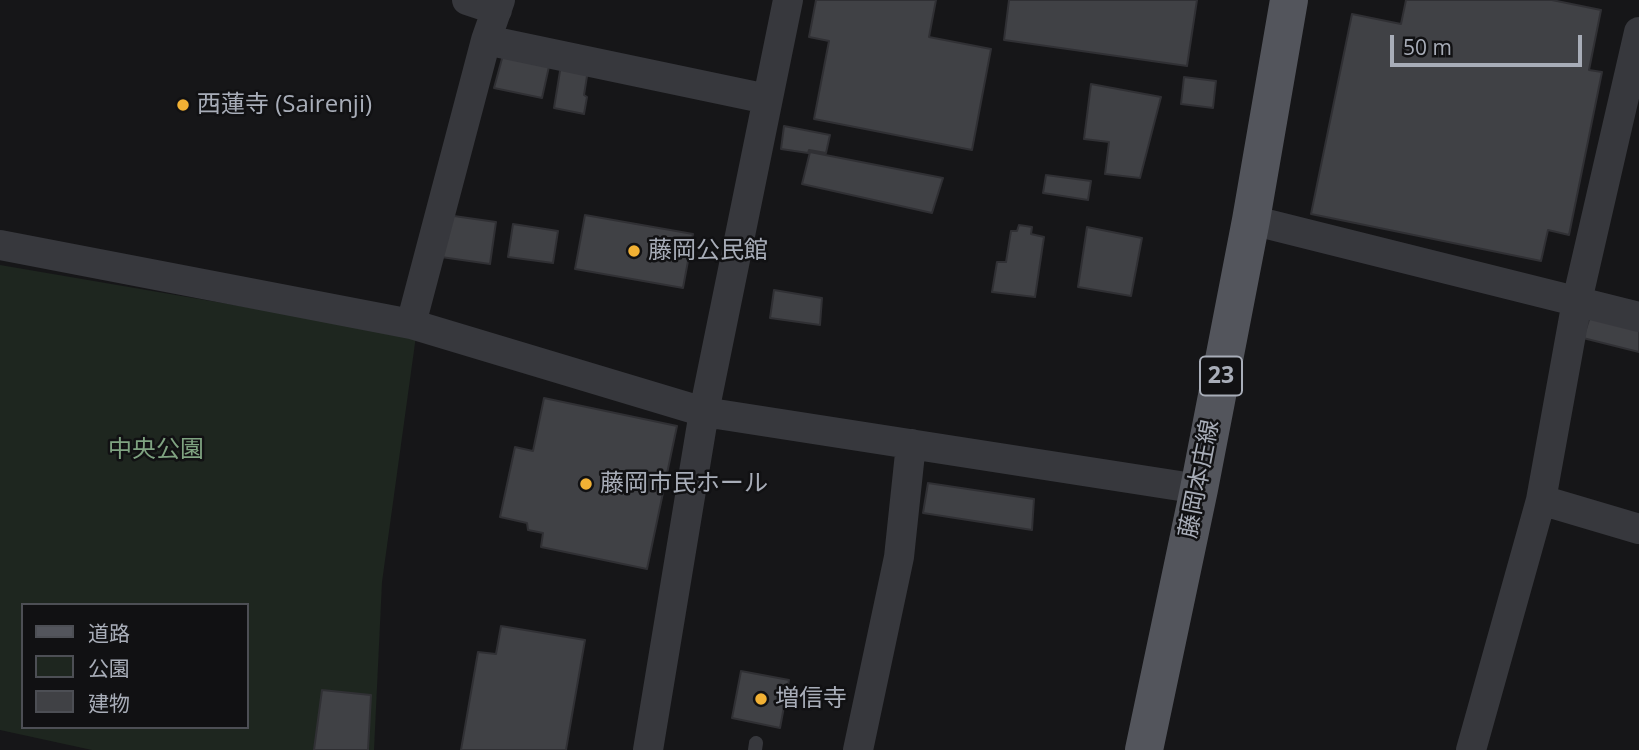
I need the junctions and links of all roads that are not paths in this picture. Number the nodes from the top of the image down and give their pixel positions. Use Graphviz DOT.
graph roads {
  1 [pos="467,0"];
  2 [pos="788,0"];
  3 [pos="1289,0"];
  4 [pos="499,5"];
  5 [pos="1639,32"];
  6 [pos="486,40"];
  7 [pos="766,99"];
  8 [pos="1251,220"];
  9 [pos="0,245"];
  10 [pos="1577,301"];
  11 [pos="1639,317"];
  12 [pos="411,324"];
  13 [pos="704,412"];
  14 [pos="911,444"];
  15 [pos="1199,489"];
  16 [pos="1541,500"];
  17 [pos="1639,529"];
  18 [pos="648,750"];
  19 [pos="858,750"];
  20 [pos="1144,750"];
  21 [pos="1471,750"];
  1 -- 4 [label="street"];
  2 -- 7 [label="street"];
  3 -- 8 [label="main road, 藤岡本庄線 / 23"];
  4 -- 6 [label="street"];
  5 -- 10 [label="street"];
  6 -- 7 [label="street"];
  6 -- 12 [label="street"];
  7 -- 13 [label="street"];
  8 -- 10 [label="street"];
  8 -- 15 [label="main road, 藤岡本庄線 / 23"];
  9 -- 12 [label="street"];
  10 -- 11 [label="street"];
  10 -- 16 [label="street"];
  12 -- 13 [label="street"];
  13 -- 14 [label="street"];
  13 -- 18 [label="street"];
  14 -- 15 [label="street"];
  14 -- 19 [label="street"];
  15 -- 20 [label="main road, 藤岡本庄線 / 23"];
  16 -- 17 [label="street"];
  16 -- 21 [label="street"];
}
